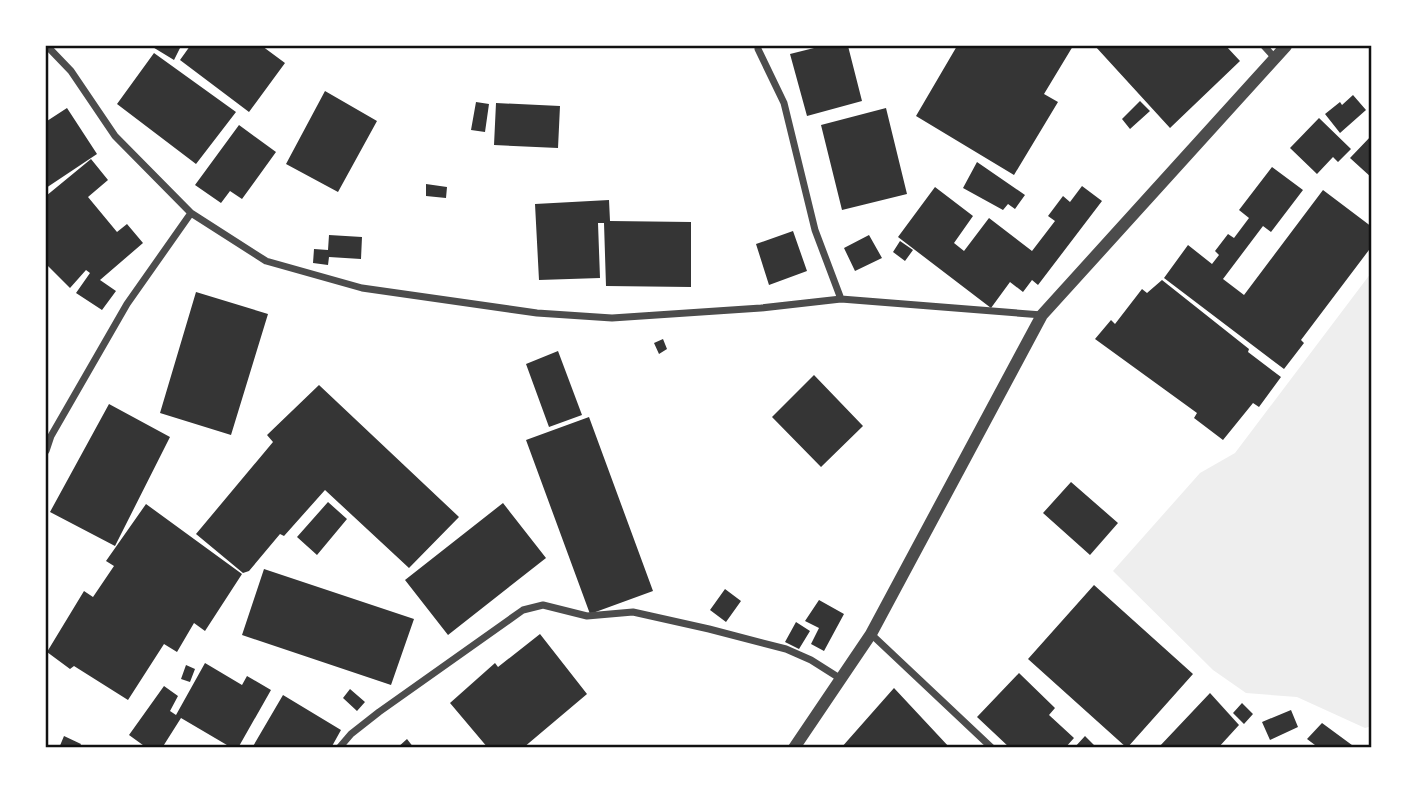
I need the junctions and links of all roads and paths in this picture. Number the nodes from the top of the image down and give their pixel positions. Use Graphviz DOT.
graph roads {
  1 [pos="47,46"];
  2 [pos="750,46"];
  3 [pos="1264,46"];
  4 [pos="1286,46"];
  5 [pos="758,48"];
  6 [pos="1274,57"];
  7 [pos="191,213"];
  8 [pos="841,299"];
  9 [pos="1042,315"];
  10 [pos="46,451"];
  11 [pos="871,634"];
  12 [pos="841,679"];
  13 [pos="339,747"];
  14 [pos="794,747"];
  15 [pos="992,747"];
  1 -- 7 [label="street"];
  2 -- 5 [label="street"];
  3 -- 6 [label="street"];
  4 -- 6 [label="street"];
  5 -- 8 [label="street"];
  6 -- 9 [label="street"];
  7 -- 8 [label="street"];
  7 -- 10 [label="street"];
  8 -- 9 [label="street"];
  9 -- 11 [label="street"];
  11 -- 12 [label="street"];
  11 -- 15 [label="street"];
  12 -- 13 [label="street"];
  12 -- 14 [label="street"];
}
